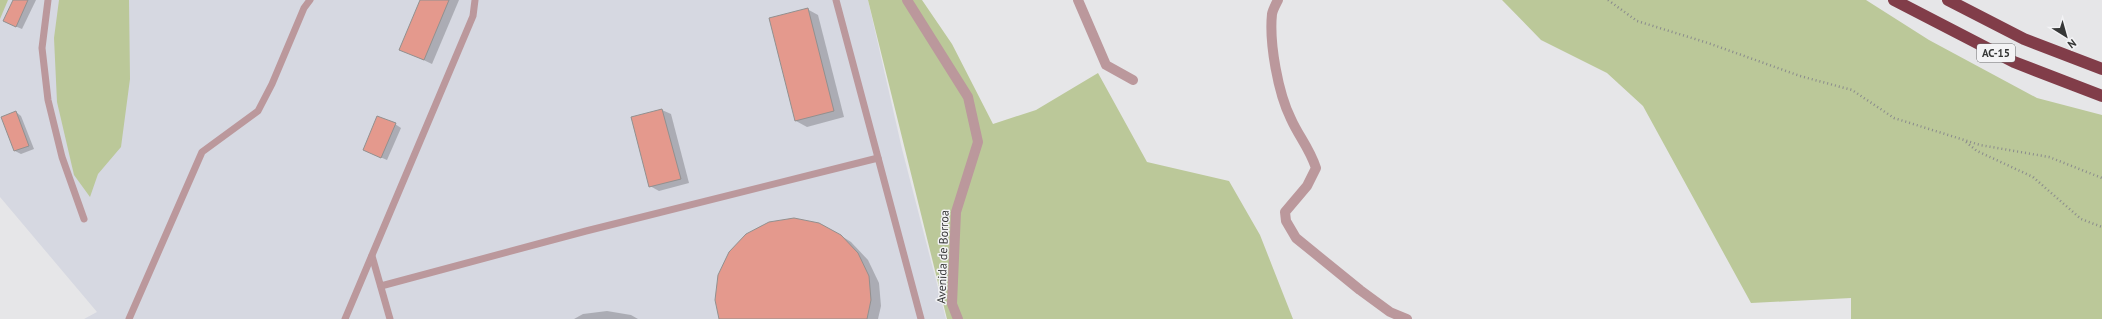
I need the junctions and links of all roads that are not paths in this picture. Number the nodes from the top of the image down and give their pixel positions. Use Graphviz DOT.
graph roads {
  1 [pos="48,0"];
  2 [pos="310,0"];
  3 [pos="475,0"];
  4 [pos="836,0"];
  5 [pos="907,0"];
  6 [pos="1078,0"];
  7 [pos="1278,0"];
  8 [pos="1894,0"];
  9 [pos="1948,0"];
  10 [pos="2102,69"];
  11 [pos="1133,80"];
  12 [pos="2102,96"];
  13 [pos="878,158"];
  14 [pos="84,219"];
  15 [pos="372,256"];
  16 [pos="381,286"];
  17 [pos="128,319"];
  18 [pos="345,319"];
  19 [pos="390,319"];
  20 [pos="921,319"];
  21 [pos="958,319"];
  22 [pos="1407,319"];
  1 -- 14 [label="lane"];
  2 -- 17 [label="lane"];
  3 -- 15 [label="lane"];
  4 -- 13 [label="lane"];
  5 -- 21 [label="street, Avenida de Borroa"];
  6 -- 11 [label="street"];
  7 -- 22 [label="street"];
  8 -- 12 [label="highway, AC-15"];
  9 -- 10 [label="highway, AC-15"];
  13 -- 16 [label="lane"];
  13 -- 20 [label="lane"];
  15 -- 16 [label="lane"];
  15 -- 18 [label="lane"];
  16 -- 19 [label="lane"];
}
